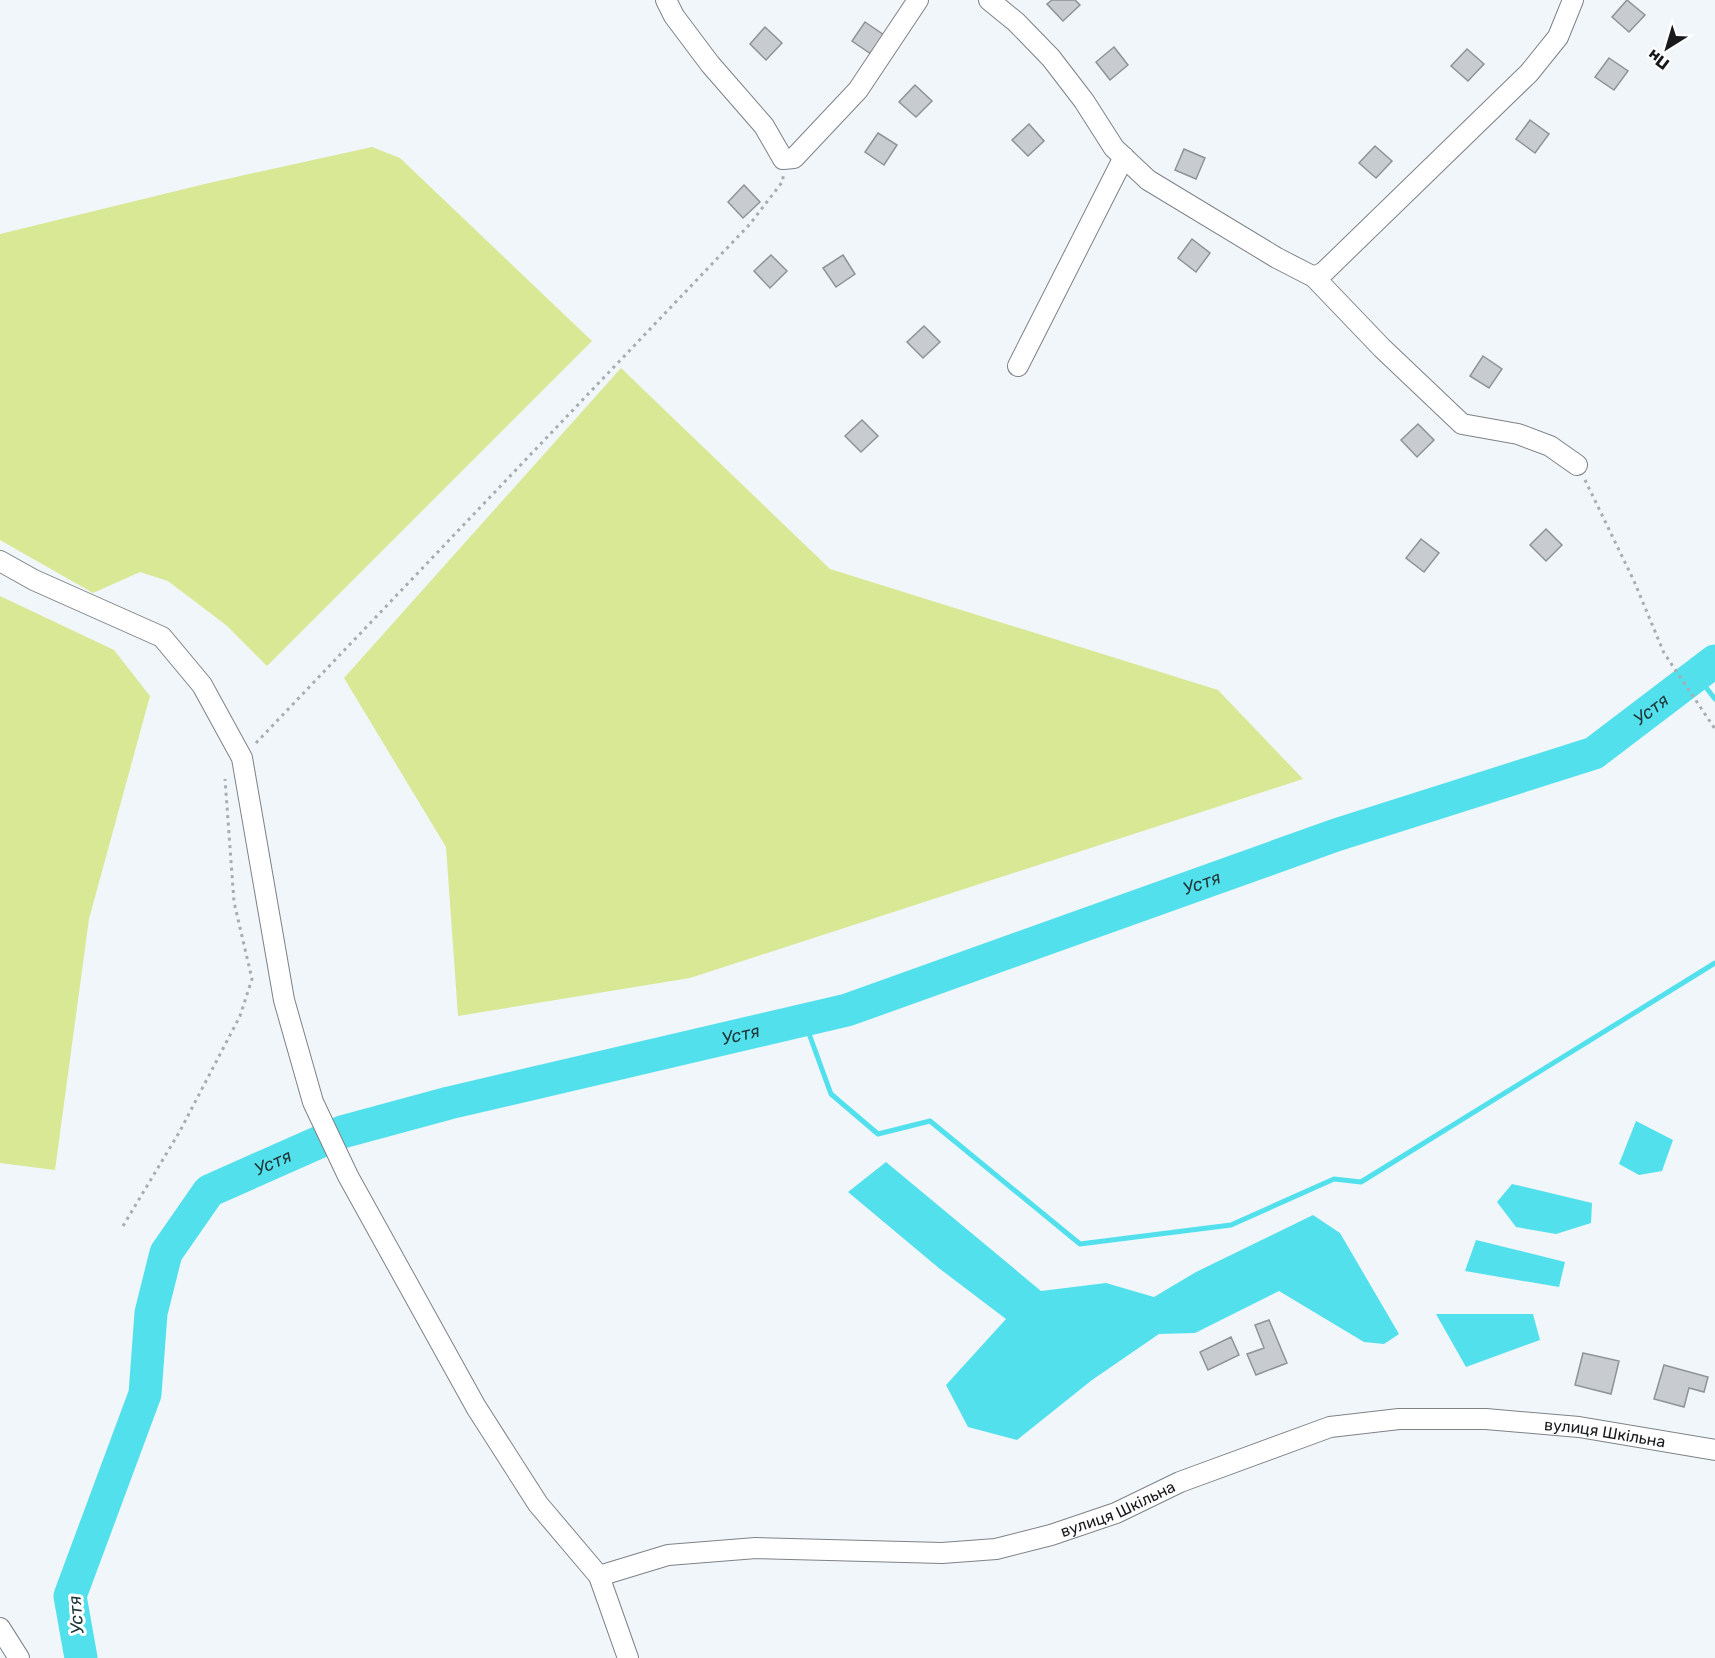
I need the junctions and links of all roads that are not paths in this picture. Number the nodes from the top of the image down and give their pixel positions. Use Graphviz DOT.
graph roads {
  1 [pos="666,0"];
  2 [pos="918,0"];
  3 [pos="989,0"];
  4 [pos="1573,0"];
  5 [pos="1124,158"];
  6 [pos="1314,277"];
  7 [pos="1017,366"];
  8 [pos="1577,465"];
  9 [pos="0,561"];
  10 [pos="1715,1450"];
  11 [pos="599,1576"];
  12 [pos="0,1628"];
  13 [pos="20,1658"];
  14 [pos="628,1658"];
  1 -- 2 [label="street"];
  3 -- 5 [label="street"];
  4 -- 6 [label="street"];
  5 -- 6 [label="street"];
  5 -- 7 [label="street"];
  6 -- 8 [label="street"];
  9 -- 11 [label="street"];
  10 -- 11 [label="street, вулиця Шкільна"];
  11 -- 14 [label="street"];
  12 -- 13 [label="street"];
}
